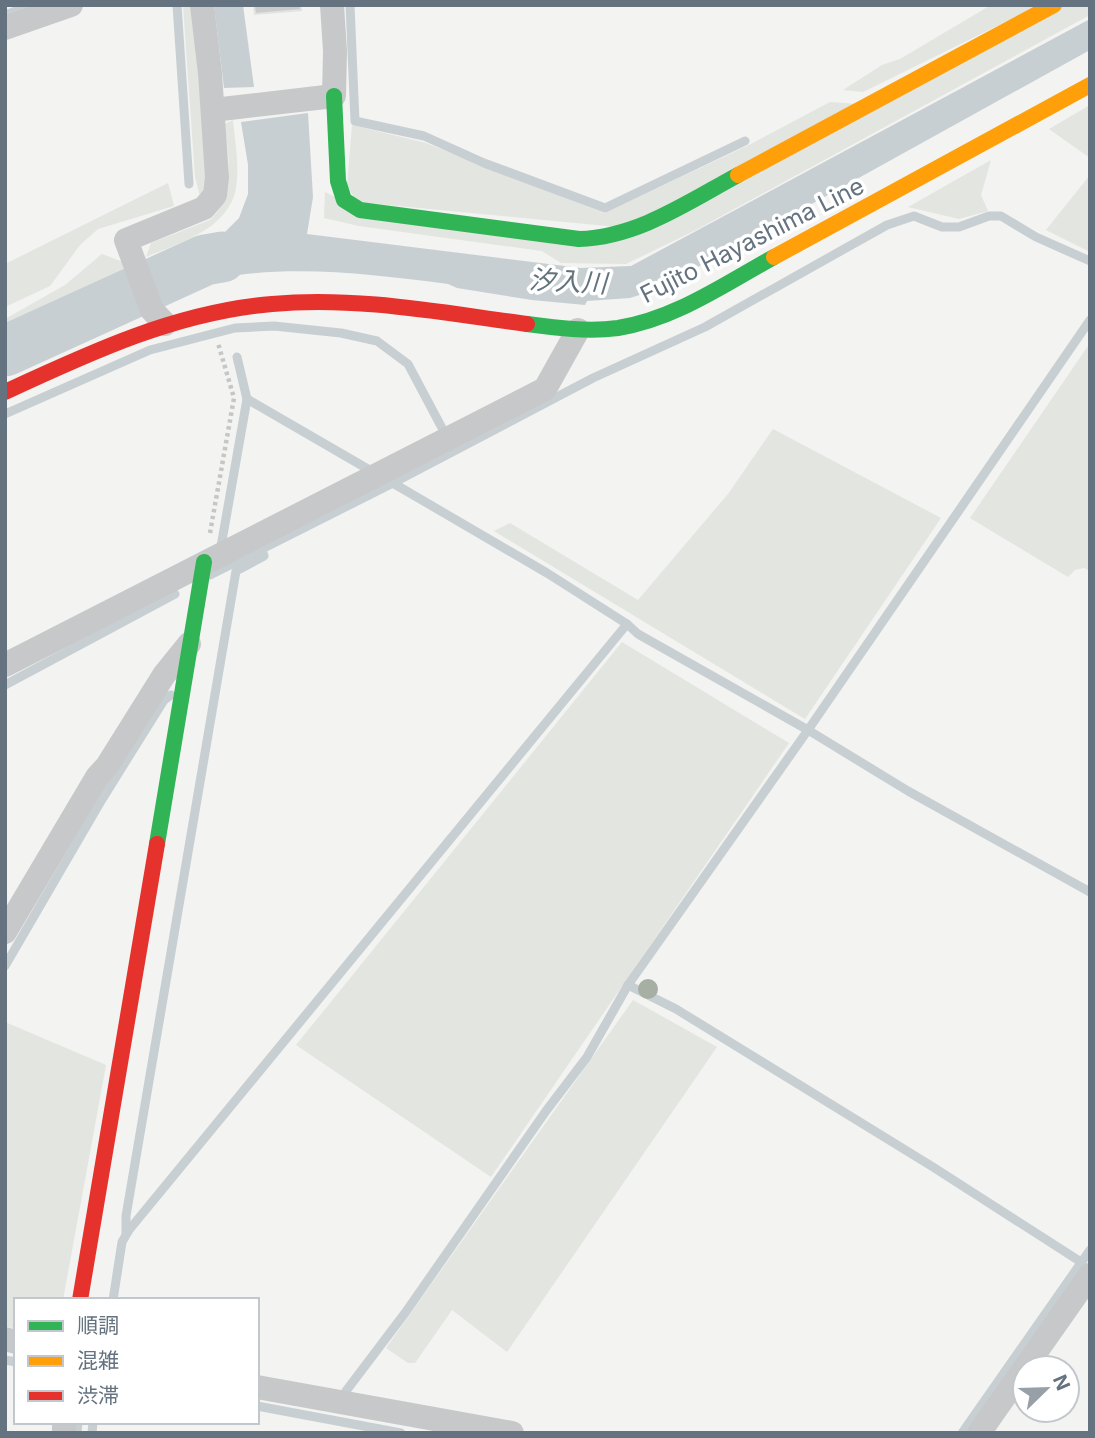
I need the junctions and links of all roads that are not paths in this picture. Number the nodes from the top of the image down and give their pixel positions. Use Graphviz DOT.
graph roads {
  1 [pos="71,5"];
  2 [pos="202,5"];
  3 [pos="332,5"];
  4 [pos="1054,5"];
  5 [pos="5,28"];
  6 [pos="1090,85"];
  7 [pos="334,96"];
  8 [pos="213,110"];
  9 [pos="159,317"];
  10 [pos="578,330"];
  11 [pos="5,392"];
  12 [pos="215,556"];
  13 [pos="192,640"];
  14 [pos="5,665"];
  15 [pos="5,932"];
  16 [pos="1085,1282"];
  17 [pos="80,1298"];
  18 [pos="259,1387"];
  19 [pos="512,1433"];
  20 [pos="979,1433"];
  1 -- 5 [label="street"];
  2 -- 8 [label="street"];
  3 -- 7 [label="street"];
  4 -- 7 [label="street"];
  6 -- 10 [label="street, Fujito Hayashima Line"];
  7 -- 8 [label="street"];
  8 -- 9 [label="street"];
  9 -- 10 [label="street, Fujito Hayashima Line"];
  9 -- 11 [label="street, Fujito Hayashima Line"];
  10 -- 12 [label="street"];
  12 -- 13 [label="street"];
  12 -- 14 [label="street"];
  13 -- 15 [label="street"];
  13 -- 17 [label="street"];
  16 -- 20 [label="street"];
  18 -- 19 [label="street"];
}
